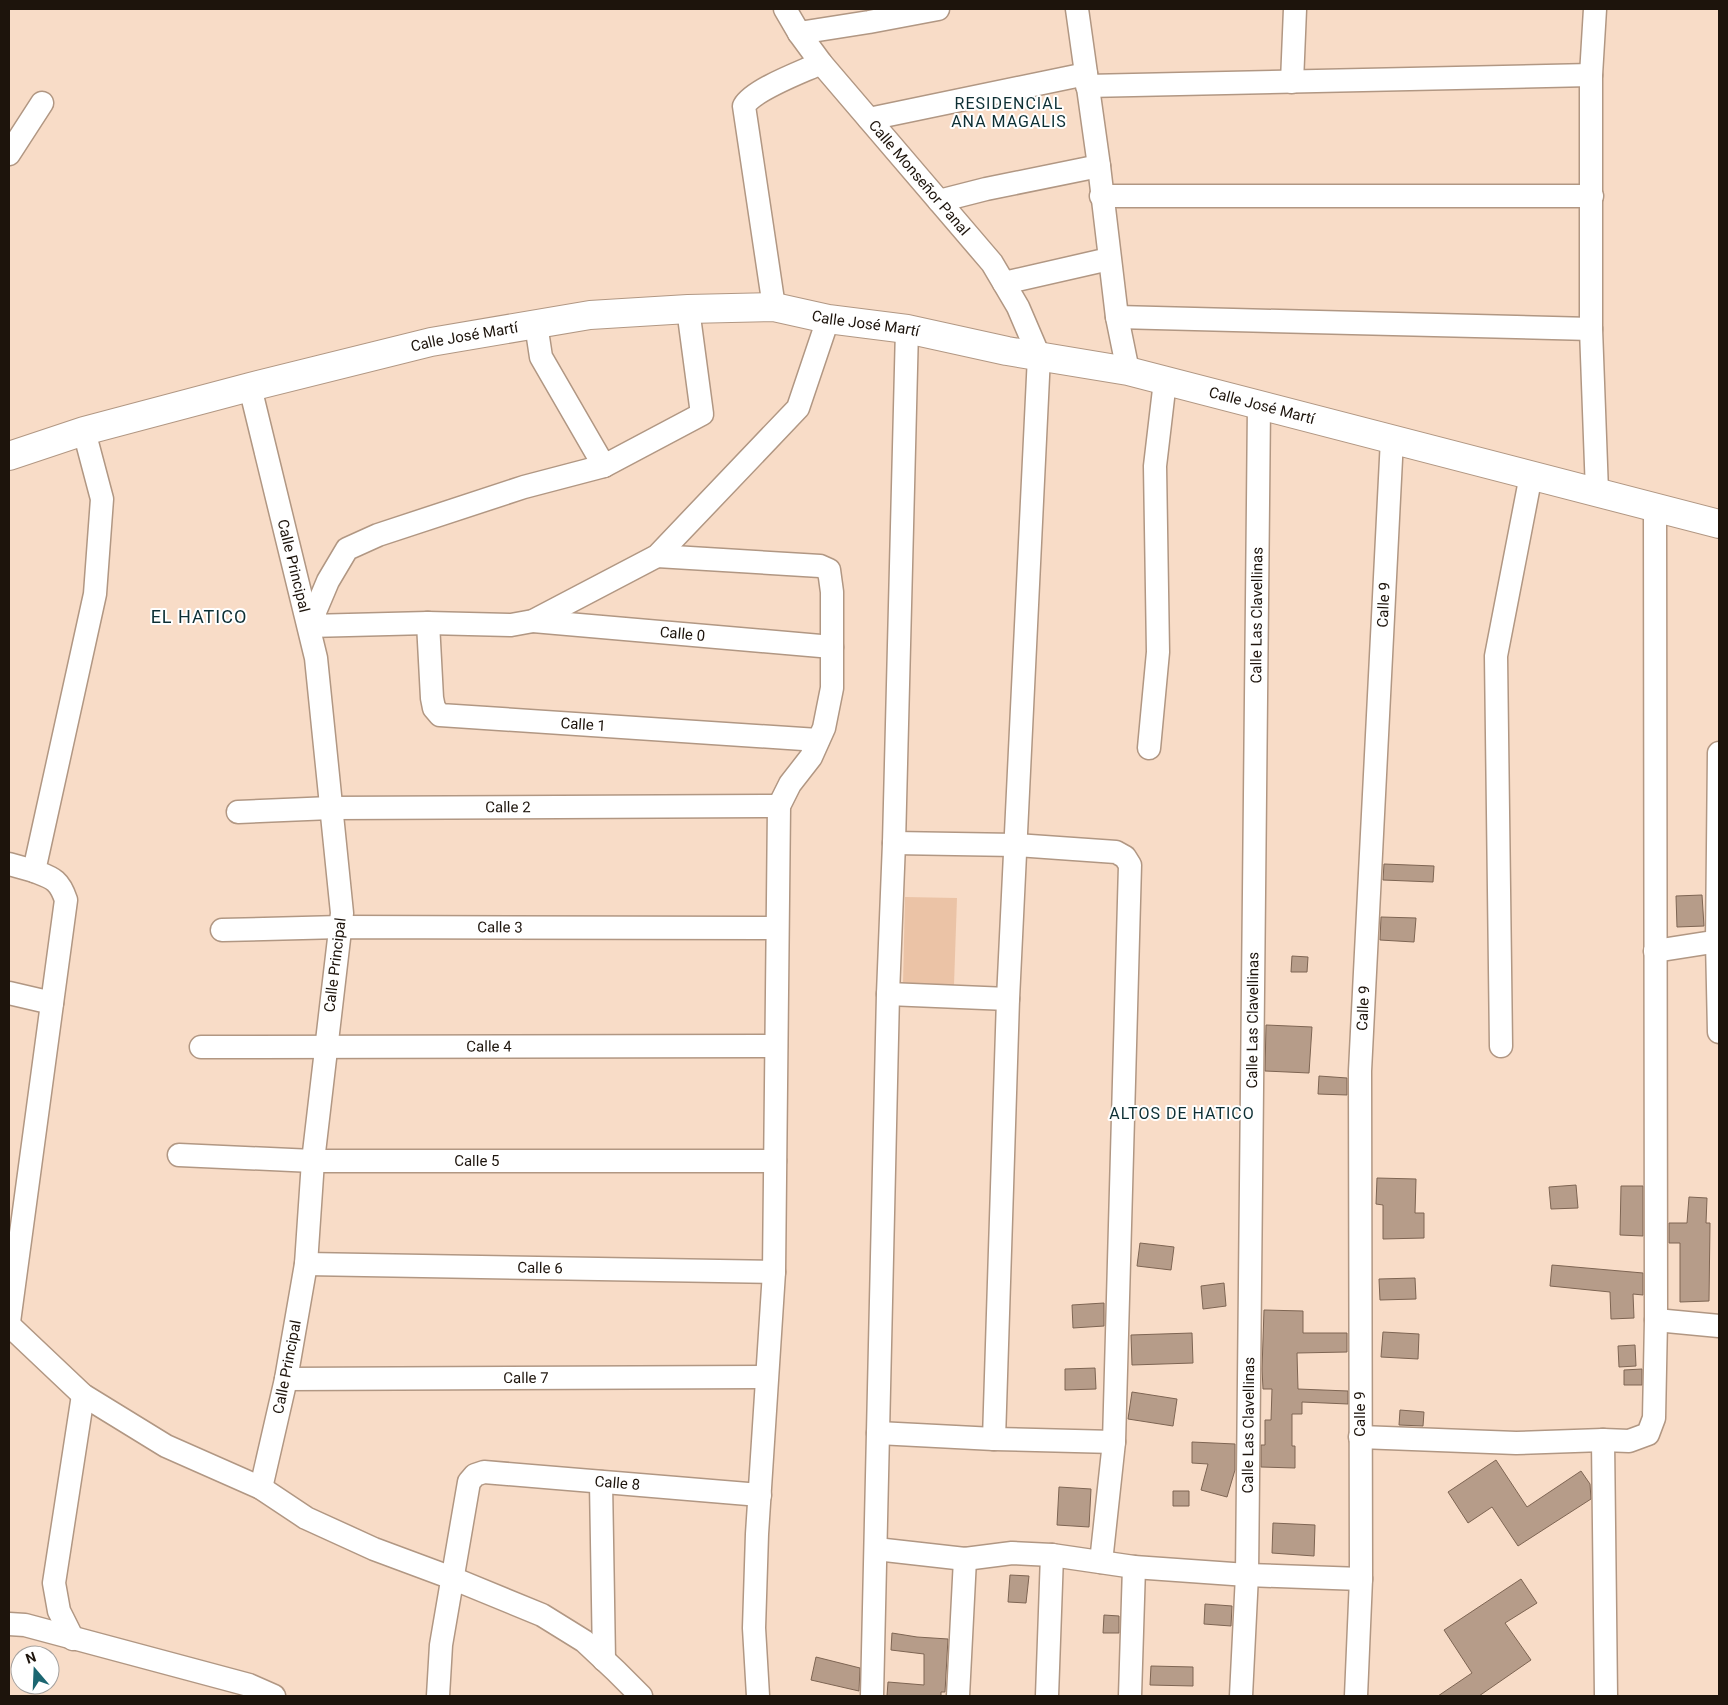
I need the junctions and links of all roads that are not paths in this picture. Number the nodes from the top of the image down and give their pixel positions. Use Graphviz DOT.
graph roads {
  1 [pos="785,9"];
  2 [pos="938,9"];
  3 [pos="1077,9"];
  4 [pos="1295,9"];
  5 [pos="1595,9"];
  6 [pos="799,33"];
  7 [pos="821,64"];
  8 [pos="1591,76"];
  9 [pos="1086,80"];
  10 [pos="1292,82"];
  11 [pos="42,104"];
  12 [pos="869,119"];
  13 [pos="9,154"];
  14 [pos="1099,166"];
  15 [pos="1102,196"];
  16 [pos="1592,196"];
  17 [pos="939,201"];
  18 [pos="1109,259"];
  19 [pos="1004,283"];
  20 [pos="774,306"];
  21 [pos="688,309"];
  22 [pos="1117,317"];
  23 [pos="828,319"];
  24 [pos="536,324"];
  25 [pos="908,329"];
  26 [pos="1591,329"];
  27 [pos="1039,356"];
  28 [pos="1128,371"];
  29 [pos="1165,380"];
  30 [pos="250,387"];
  31 [pos="1259,405"];
  32 [pos="84,431"];
  33 [pos="1392,439"];
  34 [pos="9,456"];
  35 [pos="604,466"];
  36 [pos="1532,475"];
  37 [pos="1598,492"];
  38 [pos="1655,507"];
  39 [pos="1719,524"];
  40 [pos="657,556"];
  41 [pos="532,620"];
  42 [pos="428,623"];
  43 [pos="309,626"];
  44 [pos="832,648"];
  45 [pos="818,740"];
  46 [pos="1149,748"];
  47 [pos="1719,753"];
  48 [pos="779,806"];
  49 [pos="331,808"];
  50 [pos="238,812"];
  51 [pos="894,843"];
  52 [pos="1016,845"];
  53 [pos="9,864"];
  54 [pos="34,871"];
  55 [pos="341,927"];
  56 [pos="778,928"];
  57 [pos="222,930"];
  58 [pos="1718,941"];
  59 [pos="1655,951"];
  60 [pos="9,993"];
  61 [pos="888,994"];
  62 [pos="1008,999"];
  63 [pos="52,1003"];
  64 [pos="1719,1032"];
  65 [pos="776,1046"];
  66 [pos="1501,1046"];
  67 [pos="201,1047"];
  68 [pos="326,1047"];
  69 [pos="179,1155"];
  70 [pos="314,1161"];
  71 [pos="775,1161"];
  72 [pos="306,1264"];
  73 [pos="774,1272"];
  74 [pos="1656,1320"];
  75 [pos="9,1323"];
  76 [pos="1719,1326"];
  77 [pos="766,1377"];
  78 [pos="286,1378"];
  79 [pos="83,1395"];
  80 [pos="878,1433"];
  81 [pos="1360,1437"];
  82 [pos="994,1439"];
  83 [pos="1603,1440"];
  84 [pos="1114,1442"];
  85 [pos="601,1482"];
  86 [pos="261,1488"];
  87 [pos="760,1495"];
  88 [pos="876,1549"];
  89 [pos="1052,1556"];
  90 [pos="965,1559"];
  91 [pos="1101,1562"];
  92 [pos="1134,1566"];
  93 [pos="1247,1575"];
  94 [pos="452,1578"];
  95 [pos="1361,1578"];
  96 [pos="9,1624"];
  97 [pos="73,1639"];
  98 [pos="604,1660"];
  99 [pos="274,1696"];
  100 [pos="438,1696"];
  101 [pos="640,1696"];
  102 [pos="758,1696"];
  103 [pos="872,1696"];
  104 [pos="958,1696"];
  105 [pos="1047,1696"];
  106 [pos="1130,1696"];
  107 [pos="1241,1696"];
  108 [pos="1356,1696"];
  109 [pos="1606,1696"];
  1 -- 6 [label="street, Calle Monseñor Panal"];
  2 -- 6 [label="street"];
  3 -- 9 [label="street"];
  4 -- 10 [label="street"];
  5 -- 8 [label="street"];
  6 -- 7 [label="street, Calle Monseñor Panal"];
  7 -- 12 [label="street, Calle Monseñor Panal"];
  7 -- 20 [label="street"];
  8 -- 10 [label="street"];
  8 -- 16 [label="street"];
  9 -- 10 [label="street"];
  9 -- 12 [label="street"];
  9 -- 14 [label="street"];
  11 -- 13 [label="street"];
  12 -- 17 [label="street, Calle Monseñor Panal"];
  14 -- 15 [label="street"];
  14 -- 17 [label="street"];
  15 -- 16 [label="street"];
  15 -- 18 [label="street"];
  16 -- 26 [label="street"];
  17 -- 19 [label="street, Calle Monseñor Panal"];
  18 -- 19 [label="street"];
  18 -- 22 [label="street"];
  19 -- 27 [label="street, Calle Monseñor Panal"];
  20 -- 21 [label="main road, Calle José Martí"];
  20 -- 23 [label="main road, Calle José Martí"];
  21 -- 24 [label="main road, Calle José Martí"];
  21 -- 35 [label="street"];
  22 -- 26 [label="street"];
  22 -- 28 [label="street"];
  23 -- 25 [label="main road, Calle José Martí"];
  23 -- 40 [label="street"];
  24 -- 30 [label="main road, Calle José Martí"];
  24 -- 35 [label="street"];
  25 -- 27 [label="main road, Calle José Martí"];
  25 -- 51 [label="street"];
  26 -- 37 [label="street"];
  27 -- 28 [label="main road, Calle José Martí"];
  27 -- 52 [label="street"];
  28 -- 29 [label="main road, Calle José Martí"];
  29 -- 31 [label="main road, Calle José Martí"];
  29 -- 46 [label="street"];
  30 -- 32 [label="main road, Calle José Martí"];
  30 -- 43 [label="street, Calle Principal"];
  31 -- 33 [label="main road, Calle José Martí"];
  31 -- 93 [label="street, Calle Las Clavellinas"];
  32 -- 34 [label="main road, Calle José Martí"];
  32 -- 54 [label="street"];
  33 -- 36 [label="main road, Calle José Martí"];
  33 -- 81 [label="street, Calle 9"];
  35 -- 43 [label="street"];
  36 -- 37 [label="main road, Calle José Martí"];
  36 -- 66 [label="street"];
  37 -- 38 [label="main road, Calle José Martí"];
  38 -- 39 [label="main road, Calle José Martí"];
  38 -- 59 [label="street"];
  40 -- 41 [label="street"];
  40 -- 44 [label="street"];
  41 -- 42 [label="street"];
  41 -- 44 [label="street, Calle 0"];
  42 -- 43 [label="street"];
  42 -- 45 [label="street, Calle 1"];
  43 -- 49 [label="street, Calle Principal"];
  44 -- 45 [label="street"];
  45 -- 48 [label="street"];
  47 -- 58 [label="street"];
  48 -- 49 [label="street, Calle 2"];
  48 -- 56 [label="street"];
  49 -- 50 [label="street, Calle 2"];
  49 -- 55 [label="street, Calle Principal"];
  51 -- 52 [label="street"];
  51 -- 61 [label="street"];
  52 -- 62 [label="street"];
  52 -- 84 [label="street"];
  53 -- 54 [label="street"];
  54 -- 63 [label="street"];
  55 -- 56 [label="street, Calle 3"];
  55 -- 57 [label="street, Calle 3"];
  55 -- 68 [label="street, Calle Principal"];
  56 -- 65 [label="street"];
  58 -- 59 [label="street"];
  58 -- 64 [label="street"];
  59 -- 74 [label="street"];
  60 -- 63 [label="street"];
  61 -- 62 [label="street"];
  61 -- 80 [label="street"];
  62 -- 82 [label="street"];
  63 -- 75 [label="street"];
  65 -- 68 [label="street, Calle 4"];
  65 -- 71 [label="street"];
  67 -- 68 [label="street, Calle 4"];
  68 -- 70 [label="street, Calle Principal"];
  69 -- 70 [label="street, Calle 5"];
  70 -- 71 [label="street, Calle 5"];
  70 -- 72 [label="street, Calle Principal"];
  71 -- 73 [label="street"];
  72 -- 73 [label="street, Calle 6"];
  72 -- 78 [label="street, Calle Principal"];
  73 -- 77 [label="street"];
  74 -- 76 [label="street"];
  74 -- 83 [label="street"];
  75 -- 79 [label="street"];
  77 -- 78 [label="street, Calle 7"];
  77 -- 87 [label="street"];
  78 -- 86 [label="street, Calle Principal"];
  79 -- 86 [label="street"];
  79 -- 97 [label="street"];
  80 -- 82 [label="street"];
  80 -- 88 [label="street"];
  81 -- 83 [label="street"];
  81 -- 95 [label="street, Calle 9"];
  82 -- 84 [label="street"];
  83 -- 109 [label="street"];
  84 -- 91 [label="street"];
  85 -- 87 [label="street, Calle 8"];
  85 -- 94 [label="street, Calle 8"];
  85 -- 98 [label="street"];
  86 -- 94 [label="street"];
  87 -- 102 [label="street"];
  88 -- 90 [label="street"];
  88 -- 103 [label="street"];
  89 -- 90 [label="street"];
  89 -- 91 [label="street"];
  89 -- 105 [label="street"];
  90 -- 104 [label="street"];
  91 -- 92 [label="street"];
  92 -- 93 [label="street"];
  92 -- 106 [label="street"];
  93 -- 95 [label="street"];
  93 -- 107 [label="street, Calle Las Clavellinas"];
  94 -- 98 [label="street"];
  94 -- 100 [label="street"];
  95 -- 108 [label="street, Calle 9"];
  96 -- 97 [label="street"];
  97 -- 99 [label="street"];
  98 -- 101 [label="street"];
}
